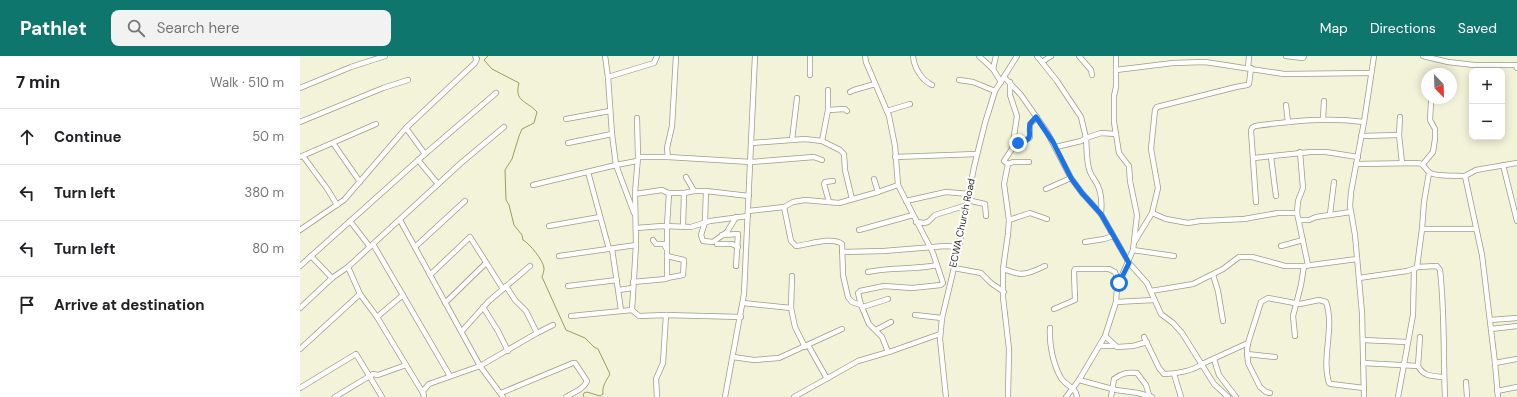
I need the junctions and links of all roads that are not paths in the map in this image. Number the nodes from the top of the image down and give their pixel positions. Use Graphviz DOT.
graph roads {
  1 [pos="385,56"];
  2 [pos="475,56"];
  3 [pos="605,56"];
  4 [pos="657,56"];
  5 [pos="676,56"];
  6 [pos="755,56"];
  7 [pos="810,56"];
  8 [pos="865,56"];
  9 [pos="913,56"];
  10 [pos="979,56"];
  11 [pos="996,56"];
  12 [pos="1017,56"];
  13 [pos="1036,56"];
  14 [pos="1051,56"];
  15 [pos="1079,56"];
  16 [pos="1116,56"];
  17 [pos="1250,56"];
  18 [pos="1286,56"];
  19 [pos="1304,56"];
  20 [pos="1374,56"];
  21 [pos="1423,56"];
  22 [pos="1441,58"];
  23 [pos="1042,62"];
  24 [pos="993,68"];
  25 [pos="1250,68"];
  26 [pos="1517,68"];
  27 [pos="1116,70"];
  28 [pos="1371,74"];
  29 [pos="810,75"];
  30 [pos="1092,75"];
  31 [pos="608,77"];
  32 [pos="1004,77"];
  33 [pos="408,80"];
  34 [pos="958,80"];
  35 [pos="1001,82"];
  36 [pos="1010,82"];
  37 [pos="875,84"];
  38 [pos="932,85"];
  39 [pos="300,88"];
  40 [pos="828,90"];
  41 [pos="995,91"];
  42 [pos="850,92"];
  43 [pos="496,93"];
  44 [pos="797,98"];
  45 [pos="1324,102"];
  46 [pos="910,104"];
  47 [pos="1431,104"];
  48 [pos="1286,105"];
  49 [pos="828,110"];
  50 [pos="887,110"];
  51 [pos="610,111"];
  52 [pos="847,111"];
  53 [pos="1036,117"];
  54 [pos="1400,117"];
  55 [pos="637,118"];
  56 [pos="566,119"];
  57 [pos="1323,119"];
  58 [pos="300,122"];
  59 [pos="1288,122"];
  60 [pos="1364,122"];
  61 [pos="376,124"];
  62 [pos="504,127"];
  63 [pos="406,128"];
  64 [pos="612,134"];
  65 [pos="1116,134"];
  66 [pos="1399,135"];
  67 [pos="1361,136"];
  68 [pos="1086,138"];
  69 [pos="792,140"];
  70 [pos="822,141"];
  71 [pos="332,143"];
  72 [pos="568,143"];
  73 [pos="752,143"];
  74 [pos="1056,147"];
  75 [pos="1012,149"];
  76 [pos="1300,152"];
  77 [pos="426,154"];
  78 [pos="978,154"];
  79 [pos="302,156"];
  80 [pos="1358,156"];
  81 [pos="668,157"];
  82 [pos="896,157"];
  83 [pos="1271,157"];
  84 [pos="1254,158"];
  85 [pos="638,159"];
  86 [pos="418,160"];
  87 [pos="822,160"];
  88 [pos="751,162"];
  89 [pos="1029,162"];
  90 [pos="1517,163"];
  91 [pos="1008,164"];
  92 [pos="1356,164"];
  93 [pos="1402,164"];
  94 [pos="1422,164"];
  95 [pos="616,165"];
  96 [pos="1503,165"];
  97 [pos="588,172"];
  98 [pos="1429,173"];
  99 [pos="686,176"];
  100 [pos="1465,176"];
  101 [pos="1071,178"];
  102 [pos="874,179"];
  103 [pos="833,181"];
  104 [pos="360,182"];
  105 [pos="1334,182"];
  106 [pos="438,184"];
  107 [pos="533,185"];
  108 [pos="898,185"];
  109 [pos="1046,189"];
  110 [pos="694,191"];
  111 [pos="706,191"];
  112 [pos="684,192"];
  113 [pos="878,192"];
  114 [pos="669,193"];
  115 [pos="635,194"];
  116 [pos="969,194"];
  117 [pos="749,196"];
  118 [pos="1276,196"];
  119 [pos="852,199"];
  120 [pos="465,201"];
  121 [pos="906,201"];
  122 [pos="829,202"];
  123 [pos="1256,202"];
  124 [pos="967,203"];
  125 [pos="337,205"];
  126 [pos="784,207"];
  127 [pos="1351,212"];
  128 [pos="748,213"];
  129 [pos="1152,213"];
  130 [pos="1297,213"];
  131 [pos="1101,214"];
  132 [pos="1330,214"];
  133 [pos="634,215"];
  134 [pos="913,215"];
  135 [pos="986,216"];
  136 [pos="600,217"];
  137 [pos="736,218"];
  138 [pos="1047,219"];
  139 [pos="400,220"];
  140 [pos="1009,220"];
  141 [pos="1299,220"];
  142 [pos="350,221"];
  143 [pos="1517,221"];
  144 [pos="705,222"];
  145 [pos="916,222"];
  146 [pos="549,226"];
  147 [pos="667,226"];
  148 [pos="683,226"];
  149 [pos="636,228"];
  150 [pos="1422,229"];
  151 [pos="1475,229"];
  152 [pos="300,230"];
  153 [pos="859,230"];
  154 [pos="722,235"];
  155 [pos="1113,236"];
  156 [pos="653,240"];
  157 [pos="1303,240"];
  158 [pos="1134,241"];
  159 [pos="1085,242"];
  160 [pos="717,244"];
  161 [pos="372,245"];
  162 [pos="636,245"];
  163 [pos="930,246"];
  164 [pos="1281,246"];
  165 [pos="415,247"];
  166 [pos="738,247"];
  167 [pos="959,247"];
  168 [pos="611,249"];
  169 [pos="667,250"];
  170 [pos="1133,250"];
  171 [pos="842,252"];
  172 [pos="311,256"];
  173 [pos="558,256"];
  174 [pos="667,256"];
  175 [pos="1174,256"];
  176 [pos="1357,259"];
  177 [pos="486,263"];
  178 [pos="1129,263"];
  179 [pos="937,265"];
  180 [pos="300,266"];
  181 [pos="530,266"];
  182 [pos="736,266"];
  183 [pos="1045,266"];
  184 [pos="1306,266"];
  185 [pos="348,267"];
  186 [pos="954,268"];
  187 [pos="1003,268"];
  188 [pos="1416,268"];
  189 [pos="868,272"];
  190 [pos="430,274"];
  191 [pos="1213,274"];
  192 [pos="792,276"];
  193 [pos="332,278"];
  194 [pos="667,278"];
  195 [pos="1359,278"];
  196 [pos="617,280"];
  197 [pos="633,282"];
  198 [pos="1119,283"];
  199 [pos="943,284"];
  200 [pos="568,286"];
  201 [pos="504,288"];
  202 [pos="632,288"];
  203 [pos="619,290"];
  204 [pos="948,290"];
  205 [pos="1151,291"];
  206 [pos="1004,292"];
  207 [pos="360,294"];
  208 [pos="402,295"];
  209 [pos="888,299"];
  210 [pos="1154,300"];
  211 [pos="1116,302"];
  212 [pos="445,303"];
  213 [pos="743,303"];
  214 [pos="1296,303"];
  215 [pos="862,306"];
  216 [pos="483,307"];
  217 [pos="300,308"];
  218 [pos="791,308"];
  219 [pos="1054,309"];
  220 [pos="621,310"];
  221 [pos="632,310"];
  222 [pos="666,315"];
  223 [pos="915,315"];
  224 [pos="571,316"];
  225 [pos="377,317"];
  226 [pos="741,317"];
  227 [pos="942,318"];
  228 [pos="1517,318"];
  229 [pos="1490,320"];
  230 [pos="1223,321"];
  231 [pos="891,322"];
  232 [pos="553,325"];
  233 [pos="1517,326"];
  234 [pos="842,328"];
  235 [pos="1050,328"];
  236 [pos="1490,329"];
  237 [pos="876,330"];
  238 [pos="462,332"];
  239 [pos="537,333"];
  240 [pos="940,334"];
  241 [pos="1105,336"];
  242 [pos="1144,336"];
  243 [pos="1295,336"];
  244 [pos="1420,338"];
  245 [pos="1363,340"];
  246 [pos="1146,342"];
  247 [pos="1407,342"];
  248 [pos="1248,343"];
  249 [pos="807,346"];
  250 [pos="1100,346"];
  251 [pos="1114,346"];
  252 [pos="300,349"];
  253 [pos="508,351"];
  254 [pos="888,352"];
  255 [pos="1247,354"];
  256 [pos="733,357"];
  257 [pos="1275,357"];
  258 [pos="1214,359"];
  259 [pos="1517,359"];
  260 [pos="1363,363"];
  261 [pos="1495,363"];
  262 [pos="1202,364"];
  263 [pos="1404,364"];
  264 [pos="406,365"];
  265 [pos="480,366"];
  266 [pos="1418,366"];
  267 [pos="1174,374"];
  268 [pos="450,376"];
  269 [pos="370,377"];
  270 [pos="1444,377"];
  271 [pos="828,378"];
  272 [pos="1079,380"];
  273 [pos="1466,382"];
  274 [pos="1517,387"];
  275 [pos="300,388"];
  276 [pos="1072,388"];
  277 [pos="1364,388"];
  278 [pos="1112,389"];
  279 [pos="1497,391"];
  280 [pos="1270,393"];
  281 [pos="424,395"];
  282 [pos="502,395"];
  283 [pos="1151,396"];
  284 [pos="334,397"];
  285 [pos="382,397"];
  286 [pos="566,397"];
  287 [pos="657,397"];
  288 [pos="725,397"];
  289 [pos="794,397"];
  290 [pos="946,397"];
  291 [pos="1008,397"];
  292 [pos="1066,397"];
  293 [pos="1077,397"];
  294 [pos="1111,397"];
  295 [pos="1181,397"];
  296 [pos="1228,397"];
  297 [pos="1236,397"];
  298 [pos="1364,397"];
  299 [pos="1398,397"];
  300 [pos="1445,397"];
  301 [pos="1467,397"];
  302 [pos="1498,397"];
  1 -- 39 [label="street"];
  2 -- 63 [label="street"];
  3 -- 31 [label="street"];
  4 -- 31 [label="street"];
  5 -- 81 [label="street"];
  6 -- 73 [label="street"];
  7 -- 29 [label="street"];
  8 -- 37 [label="street"];
  9 -- 38 [label="street"];
  10 -- 24 [label="street"];
  11 -- 24 [label="street"];
  12 -- 32 [label="street, ECWA Church Road"];
  13 -- 23 [label="street"];
  14 -- 23 [label="street"];
  15 -- 30 [label="street"];
  16 -- 27 [label="street"];
  17 -- 25 [label="street"];
  18 -- 19 [label="street"];
  20 -- 28 [label="street"];
  21 -- 22 [label="street"];
  22 -- 26 [label="street"];
  23 -- 68 [label="street"];
  24 -- 35 [label="street"];
  25 -- 27 [label="street"];
  25 -- 28 [label="street"];
  25 -- 129 [label="street"];
  27 -- 65 [label="street"];
  28 -- 60 [label="street"];
  31 -- 51 [label="street"];
  32 -- 35 [label="street, ECWA Church Road"];
  32 -- 36 [label="street"];
  33 -- 58 [label="street"];
  34 -- 41 [label="street"];
  35 -- 41 [label="street, ECWA Church Road"];
  36 -- 53 [label="street"];
  36 -- 75 [label="street"];
  37 -- 42 [label="street"];
  37 -- 50 [label="street"];
  40 -- 49 [label="street"];
  41 -- 78 [label="street, ECWA Church Road"];
  43 -- 77 [label="street"];
  44 -- 69 [label="street"];
  45 -- 57 [label="street"];
  46 -- 50 [label="street"];
  47 -- 94 [label="street"];
  48 -- 59 [label="street"];
  49 -- 52 [label="street"];
  49 -- 70 [label="street"];
  50 -- 82 [label="street"];
  51 -- 56 [label="street"];
  51 -- 64 [label="street"];
  53 -- 74 [label="street"];
  53 -- 75 [label="street"];
  54 -- 66 [label="street"];
  55 -- 85 [label="street"];
  57 -- 59 [label="street"];
  57 -- 60 [label="street"];
  59 -- 84 [label="street"];
  60 -- 67 [label="street"];
  61 -- 71 [label="street"];
  62 -- 106 [label="street"];
  63 -- 77 [label="street"];
  63 -- 104 [label="street"];
  64 -- 72 [label="street"];
  64 -- 95 [label="street"];
  65 -- 68 [label="street"];
  65 -- 158 [label="street"];
  66 -- 67 [label="street"];
  66 -- 93 [label="street"];
  67 -- 80 [label="street"];
  68 -- 74 [label="street"];
  68 -- 131 [label="street"];
  69 -- 70 [label="street"];
  69 -- 73 [label="street"];
  70 -- 119 [label="street"];
  71 -- 79 [label="street"];
  71 -- 104 [label="street"];
  73 -- 88 [label="street"];
  74 -- 101 [label="street"];
  75 -- 91 [label="street"];
  76 -- 80 [label="street"];
  76 -- 83 [label="street"];
  76 -- 130 [label="street"];
  77 -- 86 [label="street"];
  78 -- 82 [label="street"];
  78 -- 116 [label="street, ECWA Church Road"];
  79 -- 125 [label="street"];
  80 -- 92 [label="street"];
  81 -- 85 [label="street"];
  81 -- 88 [label="street"];
  82 -- 108 [label="street"];
  83 -- 84 [label="street"];
  83 -- 118 [label="street"];
  84 -- 123 [label="street"];
  85 -- 95 [label="street"];
  85 -- 115 [label="street"];
  86 -- 106 [label="street"];
  86 -- 142 [label="street"];
  87 -- 88 [label="street"];
  88 -- 117 [label="street"];
  89 -- 91 [label="street"];
  90 -- 96 [label="street"];
  91 -- 140 [label="street"];
  92 -- 93 [label="street"];
  92 -- 127 [label="street"];
  93 -- 94 [label="street"];
  94 -- 98 [label="street"];
  95 -- 97 [label="street"];
  95 -- 133 [label="street"];
  96 -- 100 [label="street"];
  96 -- 143 [label="street"];
  97 -- 107 [label="street"];
  97 -- 136 [label="street"];
  98 -- 100 [label="street"];
  98 -- 150 [label="street"];
  99 -- 110 [label="street"];
  100 -- 151 [label="street"];
  101 -- 109 [label="street"];
  101 -- 131 [label="street"];
  102 -- 113 [label="street"];
  103 -- 122 [label="street"];
  104 -- 125 [label="street"];
  105 -- 132 [label="street"];
  106 -- 139 [label="street"];
  108 -- 113 [label="street"];
  108 -- 121 [label="street"];
  110 -- 111 [label="street"];
  110 -- 112 [label="street"];
  111 -- 117 [label="street"];
  111 -- 144 [label="street"];
  112 -- 114 [label="street"];
  112 -- 148 [label="street"];
  113 -- 119 [label="street"];
  114 -- 115 [label="street"];
  114 -- 147 [label="street"];
  115 -- 133 [label="street"];
  116 -- 121 [label="street"];
  116 -- 124 [label="street, ECWA Church Road"];
  117 -- 128 [label="street"];
  119 -- 122 [label="street"];
  120 -- 165 [label="street"];
  121 -- 134 [label="street"];
  122 -- 126 [label="street"];
  124 -- 135 [label="street"];
  124 -- 145 [label="street"];
  124 -- 167 [label="street, ECWA Church Road"];
  125 -- 152 [label="street"];
  126 -- 128 [label="street"];
  126 -- 171 [label="street"];
  127 -- 132 [label="street"];
  127 -- 176 [label="street"];
  128 -- 137 [label="street"];
  128 -- 213 [label="street"];
  129 -- 130 [label="street"];
  129 -- 158 [label="street"];
  130 -- 141 [label="street"];
  131 -- 155 [label="street"];
  132 -- 141 [label="street"];
  133 -- 149 [label="street"];
  134 -- 145 [label="street"];
  134 -- 153 [label="street"];
  136 -- 146 [label="street"];
  136 -- 168 [label="street"];
  137 -- 144 [label="street"];
  137 -- 154 [label="street"];
  138 -- 140 [label="street"];
  139 -- 161 [label="street"];
  139 -- 165 [label="street"];
  140 -- 187 [label="street"];
  141 -- 157 [label="street"];
  142 -- 161 [label="street"];
  142 -- 172 [label="street"];
  144 -- 148 [label="street"];
  144 -- 154 [label="street"];
  145 -- 163 [label="street"];
  147 -- 148 [label="street"];
  147 -- 149 [label="street"];
  147 -- 169 [label="street"];
  149 -- 162 [label="street"];
  150 -- 151 [label="street"];
  150 -- 188 [label="street"];
  151 -- 229 [label="street"];
  154 -- 166 [label="street"];
  155 -- 159 [label="street"];
  155 -- 178 [label="street"];
  156 -- 169 [label="street"];
  157 -- 164 [label="street"];
  157 -- 184 [label="street"];
  158 -- 170 [label="street"];
  160 -- 166 [label="street"];
  161 -- 185 [label="street"];
  161 -- 208 [label="street"];
  162 -- 168 [label="street"];
  162 -- 197 [label="street"];
  163 -- 167 [label="street"];
  163 -- 171 [label="street"];
  163 -- 179 [label="street"];
  165 -- 190 [label="street"];
  166 -- 182 [label="street"];
  167 -- 186 [label="street, ECWA Church Road"];
  168 -- 173 [label="street"];
  168 -- 196 [label="street"];
  169 -- 174 [label="street"];
  170 -- 175 [label="street"];
  170 -- 178 [label="street"];
  171 -- 215 [label="street"];
  172 -- 180 [label="street"];
  172 -- 193 [label="street"];
  174 -- 194 [label="street"];
  174 -- 194 [label="street"];
  176 -- 184 [label="street"];
  176 -- 195 [label="street"];
  177 -- 190 [label="street"];
  177 -- 201 [label="street"];
  177 -- 212 [label="street"];
  178 -- 198 [label="street"];
  178 -- 205 [label="street"];
  179 -- 189 [label="street"];
  179 -- 199 [label="street"];
  181 -- 201 [label="street"];
  183 -- 187 [label="street"];
  184 -- 191 [label="street"];
  184 -- 214 [label="street"];
  185 -- 193 [label="street"];
  185 -- 207 [label="street"];
  186 -- 204 [label="street, ECWA Church Road"];
  186 -- 206 [label="street"];
  187 -- 206 [label="street"];
  188 -- 195 [label="street"];
  188 -- 247 [label="street"];
  188 -- 270 [label="street"];
  190 -- 212 [label="street"];
  191 -- 205 [label="street"];
  191 -- 230 [label="street"];
  192 -- 218 [label="street"];
  193 -- 217 [label="street"];
  194 -- 197 [label="street"];
  195 -- 245 [label="street"];
  196 -- 200 [label="street"];
  196 -- 203 [label="street"];
  197 -- 202 [label="street"];
  198 -- 211 [label="street"];
  198 -- 219 [label="street"];
  199 -- 204 [label="street"];
  199 -- 215 [label="street"];
  201 -- 216 [label="street"];
  201 -- 239 [label="street"];
  202 -- 203 [label="street"];
  202 -- 221 [label="street"];
  203 -- 220 [label="street"];
  204 -- 227 [label="street, ECWA Church Road"];
  205 -- 210 [label="street"];
  206 -- 291 [label="street"];
  207 -- 225 [label="street"];
  207 -- 252 [label="street"];
  208 -- 225 [label="street"];
  208 -- 268 [label="street"];
  209 -- 215 [label="street"];
  210 -- 211 [label="street"];
  210 -- 262 [label="street"];
  211 -- 241 [label="street"];
  212 -- 238 [label="street"];
  213 -- 218 [label="street"];
  213 -- 226 [label="street"];
  214 -- 243 [label="street"];
  214 -- 248 [label="street"];
  214 -- 277 [label="street"];
  215 -- 237 [label="street"];
  216 -- 238 [label="street"];
  216 -- 253 [label="street"];
  218 -- 249 [label="street"];
  220 -- 221 [label="street"];
  220 -- 224 [label="street"];
  221 -- 222 [label="street"];
  222 -- 226 [label="street"];
  222 -- 287 [label="street"];
  223 -- 227 [label="street"];
  225 -- 264 [label="street"];
  226 -- 256 [label="street"];
  227 -- 240 [label="street, ECWA Church Road"];
  228 -- 229 [label="street"];
  229 -- 236 [label="street"];
  231 -- 237 [label="street"];
  232 -- 239 [label="street"];
  233 -- 236 [label="street"];
  234 -- 249 [label="street"];
  235 -- 276 [label="street"];
  236 -- 261 [label="street"];
  237 -- 254 [label="street"];
  238 -- 265 [label="street"];
  239 -- 253 [label="street"];
  240 -- 254 [label="street"];
  240 -- 290 [label="street, ECWA Church Road"];
  241 -- 250 [label="street"];
  241 -- 251 [label="street"];
  242 -- 246 [label="street"];
  244 -- 266 [label="street"];
  245 -- 247 [label="street"];
  245 -- 260 [label="street"];
  246 -- 251 [label="street"];
  246 -- 267 [label="street"];
  247 -- 263 [label="street"];
  248 -- 255 [label="street"];
  248 -- 258 [label="street"];
  249 -- 256 [label="street"];
  249 -- 271 [label="street"];
  250 -- 251 [label="street"];
  250 -- 272 [label="street"];
  253 -- 265 [label="street"];
  254 -- 271 [label="street"];
  255 -- 257 [label="street"];
  255 -- 280 [label="street"];
  256 -- 288 [label="street"];
  258 -- 262 [label="street"];
  258 -- 297 [label="street"];
  259 -- 261 [label="street"];
  260 -- 263 [label="street"];
  260 -- 277 [label="street"];
  261 -- 279 [label="street"];
  262 -- 267 [label="street"];
  262 -- 296 [label="street"];
  263 -- 266 [label="street"];
  263 -- 299 [label="street"];
  264 -- 269 [label="street"];
  264 -- 281 [label="street"];
  265 -- 268 [label="street"];
  265 -- 282 [label="street"];
  266 -- 270 [label="street"];
  267 -- 295 [label="street"];
  268 -- 281 [label="street"];
  269 -- 275 [label="street"];
  269 -- 284 [label="street"];
  269 -- 285 [label="street"];
  270 -- 300 [label="street"];
  271 -- 289 [label="street"];
  272 -- 276 [label="street"];
  272 -- 278 [label="street"];
  273 -- 301 [label="street"];
  274 -- 279 [label="street"];
  276 -- 292 [label="street"];
  276 -- 293 [label="street"];
  277 -- 298 [label="street"];
  278 -- 283 [label="street"];
  278 -- 283 [label="street"];
  278 -- 294 [label="street"];
  279 -- 302 [label="street"];
  282 -- 286 [label="street"];
}
